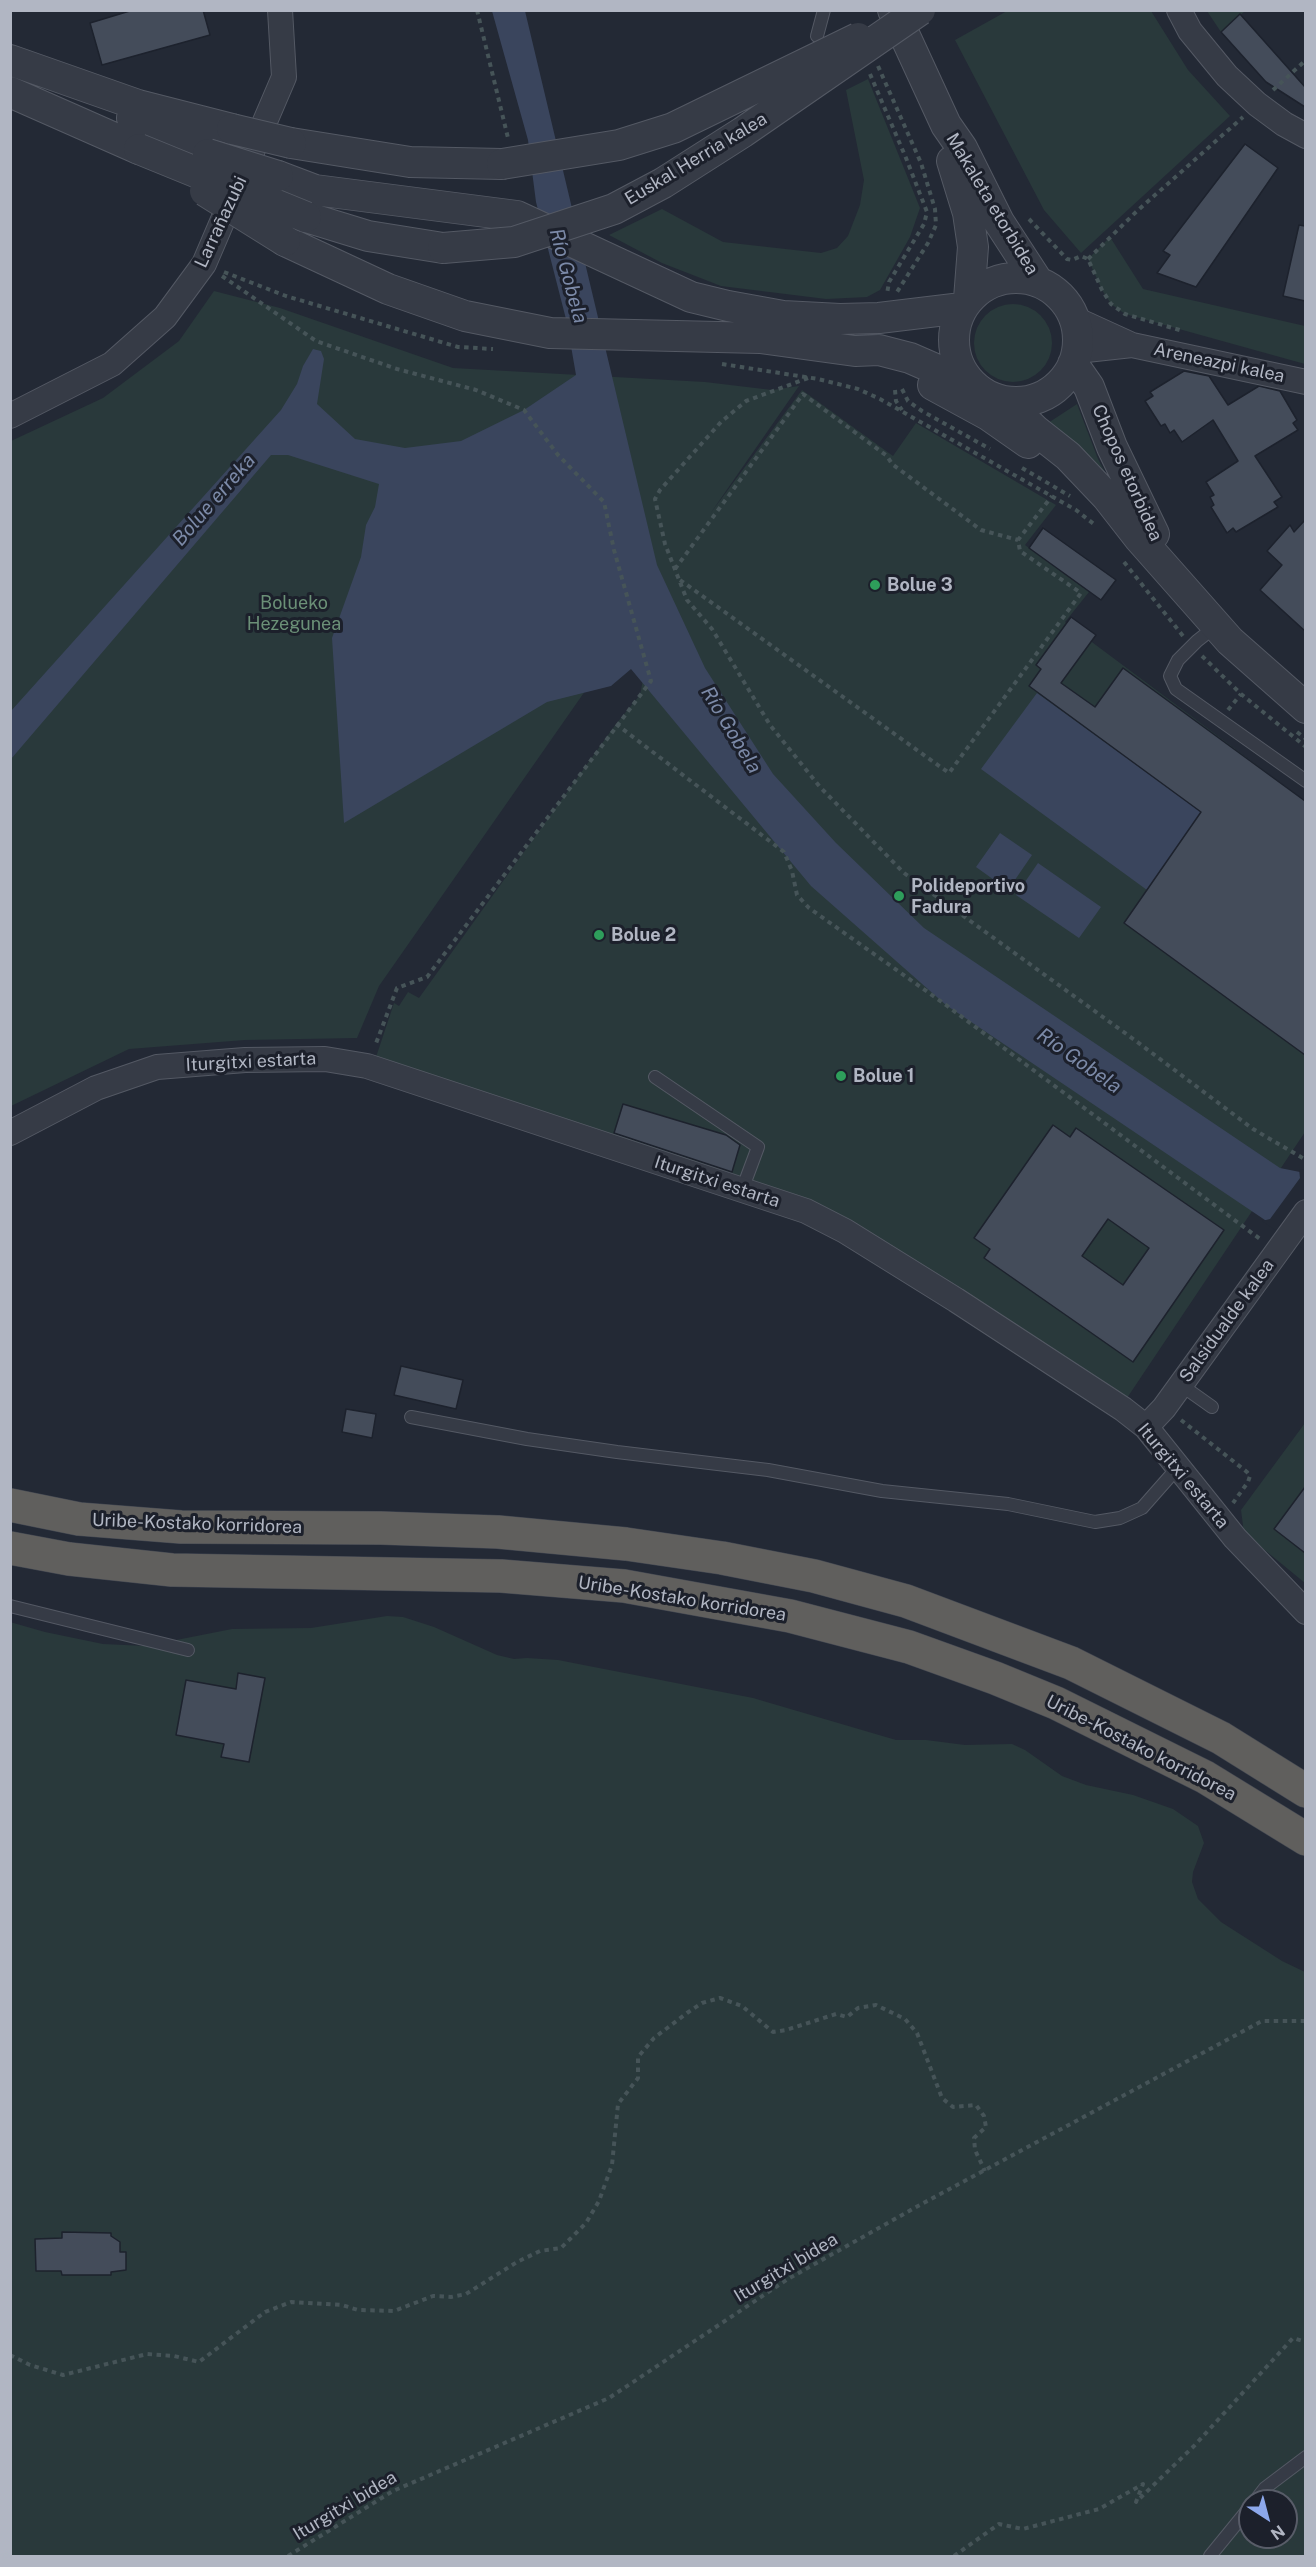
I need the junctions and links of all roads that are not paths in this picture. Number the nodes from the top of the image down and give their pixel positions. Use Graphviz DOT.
graph roads {
  1 [pos="280,10"];
  2 [pos="824,10"];
  3 [pos="1179,10"];
  4 [pos="908,12"];
  5 [pos="817,36"];
  6 [pos="10,60"];
  7 [pos="10,92"];
  8 [pos="946,125"];
  9 [pos="1305,136"];
  10 [pos="139,149"];
  11 [pos="1038,282"];
  12 [pos="966,304"];
  13 [pos="1075,320"];
  14 [pos="1132,345"];
  15 [pos="855,351"];
  16 [pos="1075,358"];
  17 [pos="1305,382"];
  18 [pos="972,385"];
  19 [pos="1006,402"];
  20 [pos="10,416"];
  21 [pos="1179,583"];
  22 [pos="1217,626"];
  23 [pos="1305,708"];
  24 [pos="1305,781"];
  25 [pos="655,1077"];
  26 [pos="10,1132"];
  27 [pos="742,1190"];
  28 [pos="1305,1212"];
  29 [pos="1181,1385"];
  30 [pos="1212,1407"];
  31 [pos="411,1417"];
  32 [pos="1146,1427"];
  33 [pos="1179,1466"];
  34 [pos="10,1505"];
  35 [pos="10,1548"];
  36 [pos="10,1606"];
  37 [pos="1305,1612"];
  38 [pos="188,1650"];
  39 [pos="1305,1791"];
  40 [pos="1305,1839"];
  41 [pos="1305,2457"];
  42 [pos="1264,2489"];
  43 [pos="1238,2522"];
  44 [pos="1210,2556"];
  1 -- 20 [label="street, Larrañazubi"];
  2 -- 5 [label="lane"];
  3 -- 9 [label="street"];
  4 -- 6 [label="street, bridge"];
  4 -- 8 [label="street, Makaleta etorbidea"];
  4 -- 10 [label="street, Euskal Herria kalea, bridge"];
  6 -- 12 [label="street, bridge"];
  7 -- 10 [label="street"];
  8 -- 11 [label="street, Makaleta etorbidea"];
  8 -- 12 [label="street, Makaleta etorbidea"];
  10 -- 15 [label="street, bridge"];
  11 -- 12 [label="street"];
  11 -- 13 [label="street"];
  12 -- 18 [label="street"];
  13 -- 14 [label="street, Areneazpi kalea"];
  13 -- 16 [label="street"];
  14 -- 16 [label="street, Areneazpi kalea"];
  14 -- 17 [label="street, Areneazpi kalea"];
  15 -- 18 [label="street"];
  15 -- 21 [label="street"];
  16 -- 19 [label="street"];
  16 -- 21 [label="street, Chopos etorbidea"];
  18 -- 19 [label="street"];
  19 -- 21 [label="street"];
  21 -- 22 [label="street"];
  22 -- 23 [label="street"];
  22 -- 24 [label="lane"];
  25 -- 27 [label="lane"];
  26 -- 27 [label="street, Iturgitxi estarta"];
  27 -- 32 [label="street, Iturgitxi estarta"];
  28 -- 29 [label="street, Salsidualde kalea"];
  29 -- 30 [label="lane"];
  29 -- 32 [label="street, Salsidualde kalea"];
  31 -- 33 [label="lane"];
  32 -- 33 [label="street, Iturgitxi estarta"];
  33 -- 37 [label="street, Iturgitxi estarta"];
  34 -- 39 [label="highway, Uribe-Kostako korridorea"];
  35 -- 40 [label="highway, Uribe-Kostako korridorea"];
  36 -- 38 [label="lane"];
  41 -- 42 [label="lane"];
  43 -- 44 [label="lane"];
}
